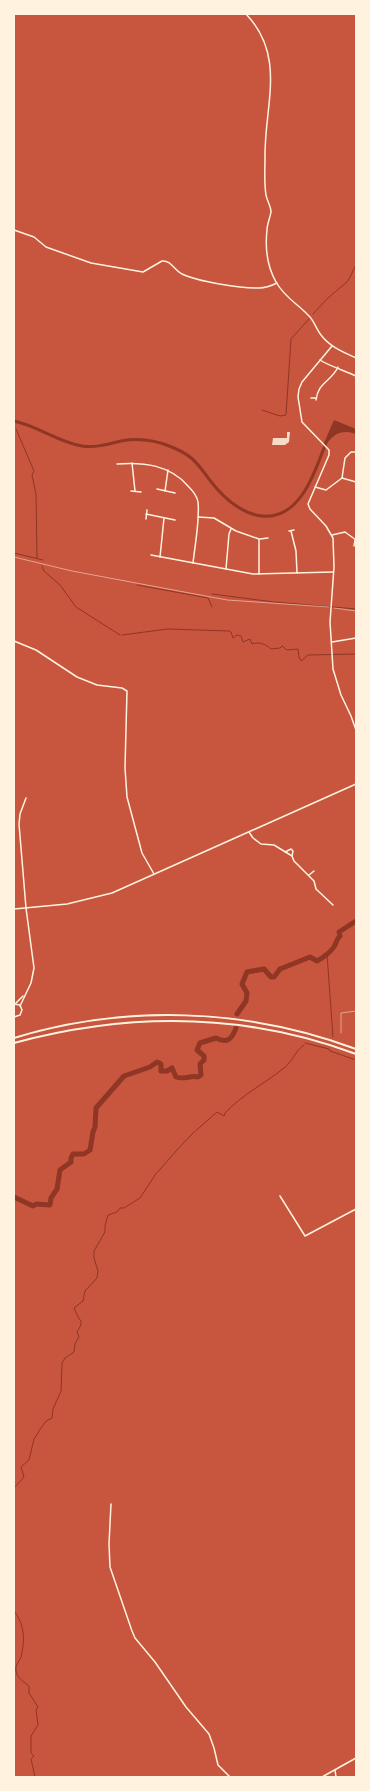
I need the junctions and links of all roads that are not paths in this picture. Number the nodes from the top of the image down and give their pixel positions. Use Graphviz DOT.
graph roads {
  1 [pos="246,14"];
  2 [pos="14,230"];
  3 [pos="277,283"];
  4 [pos="332,346"];
  5 [pos="356,358"];
  6 [pos="320,360"];
  7 [pos="338,367"];
  8 [pos="356,376"];
  9 [pos="311,398"];
  10 [pos="356,452"];
  11 [pos="132,463"];
  12 [pos="117,464"];
  13 [pos="168,470"];
  14 [pos="342,478"];
  15 [pos="356,482"];
  16 [pos="315,487"];
  17 [pos="157,489"];
  18 [pos="165,490"];
  19 [pos="132,491"];
  20 [pos="135,491"];
  21 [pos="141,492"];
  22 [pos="175,493"];
  23 [pos="146,510"];
  24 [pos="146,514"];
  25 [pos="197,517"];
  26 [pos="164,518"];
  27 [pos="146,519"];
  28 [pos="175,520"];
  29 [pos="231,529"];
  30 [pos="291,531"];
  31 [pos="332,535"];
  32 [pos="268,538"];
  33 [pos="259,539"];
  34 [pos="355,540"];
  35 [pos="354,546"];
  36 [pos="151,555"];
  37 [pos="160,557"];
  38 [pos="193,563"];
  39 [pos="226,569"];
  40 [pos="333,572"];
  41 [pos="297,573"];
  42 [pos="260,574"];
  43 [pos="356,638"];
  44 [pos="14,641"];
  45 [pos="332,642"];
  46 [pos="356,730"];
  47 [pos="356,784"];
  48 [pos="26,798"];
  49 [pos="249,831"];
  50 [pos="285,852"];
  51 [pos="292,856"];
  52 [pos="314,871"];
  53 [pos="154,874"];
  54 [pos="309,875"];
  55 [pos="333,904"];
  56 [pos="26,908"];
  57 [pos="14,910"];
  58 [pos="25,995"];
  59 [pos="14,1004"];
  60 [pos="20,1006"];
  61 [pos="356,1011"];
  62 [pos="14,1017"];
  63 [pos="342,1033"];
  64 [pos="14,1038"];
  65 [pos="14,1043"];
  66 [pos="356,1048"];
  67 [pos="356,1055"];
  68 [pos="280,1196"];
  69 [pos="356,1208"];
  70 [pos="111,1504"];
  71 [pos="356,1758"];
  72 [pos="335,1770"];
  73 [pos="230,1777"];
  74 [pos="322,1777"];
  75 [pos="336,1777"];
  1 -- 3 [label="street"];
  2 -- 3 [label="street"];
  3 -- 4 [label="street"];
  4 -- 5 [label="street"];
  4 -- 6 [label="street"];
  6 -- 7 [label="street"];
  6 -- 16 [label="street"];
  7 -- 8 [label="street"];
  7 -- 9 [label="street"];
  10 -- 14 [label="street"];
  11 -- 12 [label="street"];
  11 -- 13 [label="street"];
  11 -- 20 [label="street"];
  13 -- 18 [label="street"];
  13 -- 25 [label="street"];
  14 -- 15 [label="street"];
  14 -- 16 [label="street"];
  16 -- 31 [label="street"];
  17 -- 18 [label="street"];
  18 -- 22 [label="street"];
  19 -- 20 [label="street"];
  20 -- 21 [label="street"];
  23 -- 24 [label="street"];
  24 -- 26 [label="street"];
  24 -- 27 [label="street"];
  25 -- 29 [label="street"];
  25 -- 38 [label="street"];
  26 -- 28 [label="street"];
  26 -- 37 [label="street"];
  29 -- 33 [label="street"];
  29 -- 39 [label="street"];
  30 -- 41 [label="street"];
  31 -- 34 [label="street"];
  31 -- 40 [label="street"];
  32 -- 33 [label="street"];
  33 -- 42 [label="street"];
  34 -- 35 [label="street"];
  36 -- 37 [label="street"];
  37 -- 38 [label="street"];
  38 -- 39 [label="street"];
  39 -- 42 [label="street"];
  40 -- 41 [label="street"];
  40 -- 45 [label="street"];
  41 -- 42 [label="street"];
  43 -- 45 [label="street"];
  44 -- 53 [label="street"];
  45 -- 46 [label="street"];
  47 -- 49 [label="street"];
  48 -- 56 [label="street"];
  49 -- 50 [label="street"];
  49 -- 53 [label="street"];
  50 -- 51 [label="street"];
  50 -- 51 [label="street"];
  51 -- 54 [label="street"];
  52 -- 54 [label="street"];
  53 -- 56 [label="street"];
  54 -- 55 [label="street"];
  56 -- 57 [label="street"];
  56 -- 58 [label="street"];
  58 -- 59 [label="street"];
  58 -- 60 [label="street"];
  59 -- 60 [label="street"];
  60 -- 62 [label="street"];
  61 -- 63 [label="lane"];
  64 -- 66 [label="highway"];
  65 -- 67 [label="highway"];
  68 -- 69 [label="street"];
  70 -- 73 [label="street"];
  71 -- 72 [label="street"];
  72 -- 74 [label="street"];
  72 -- 75 [label="street"];
}
